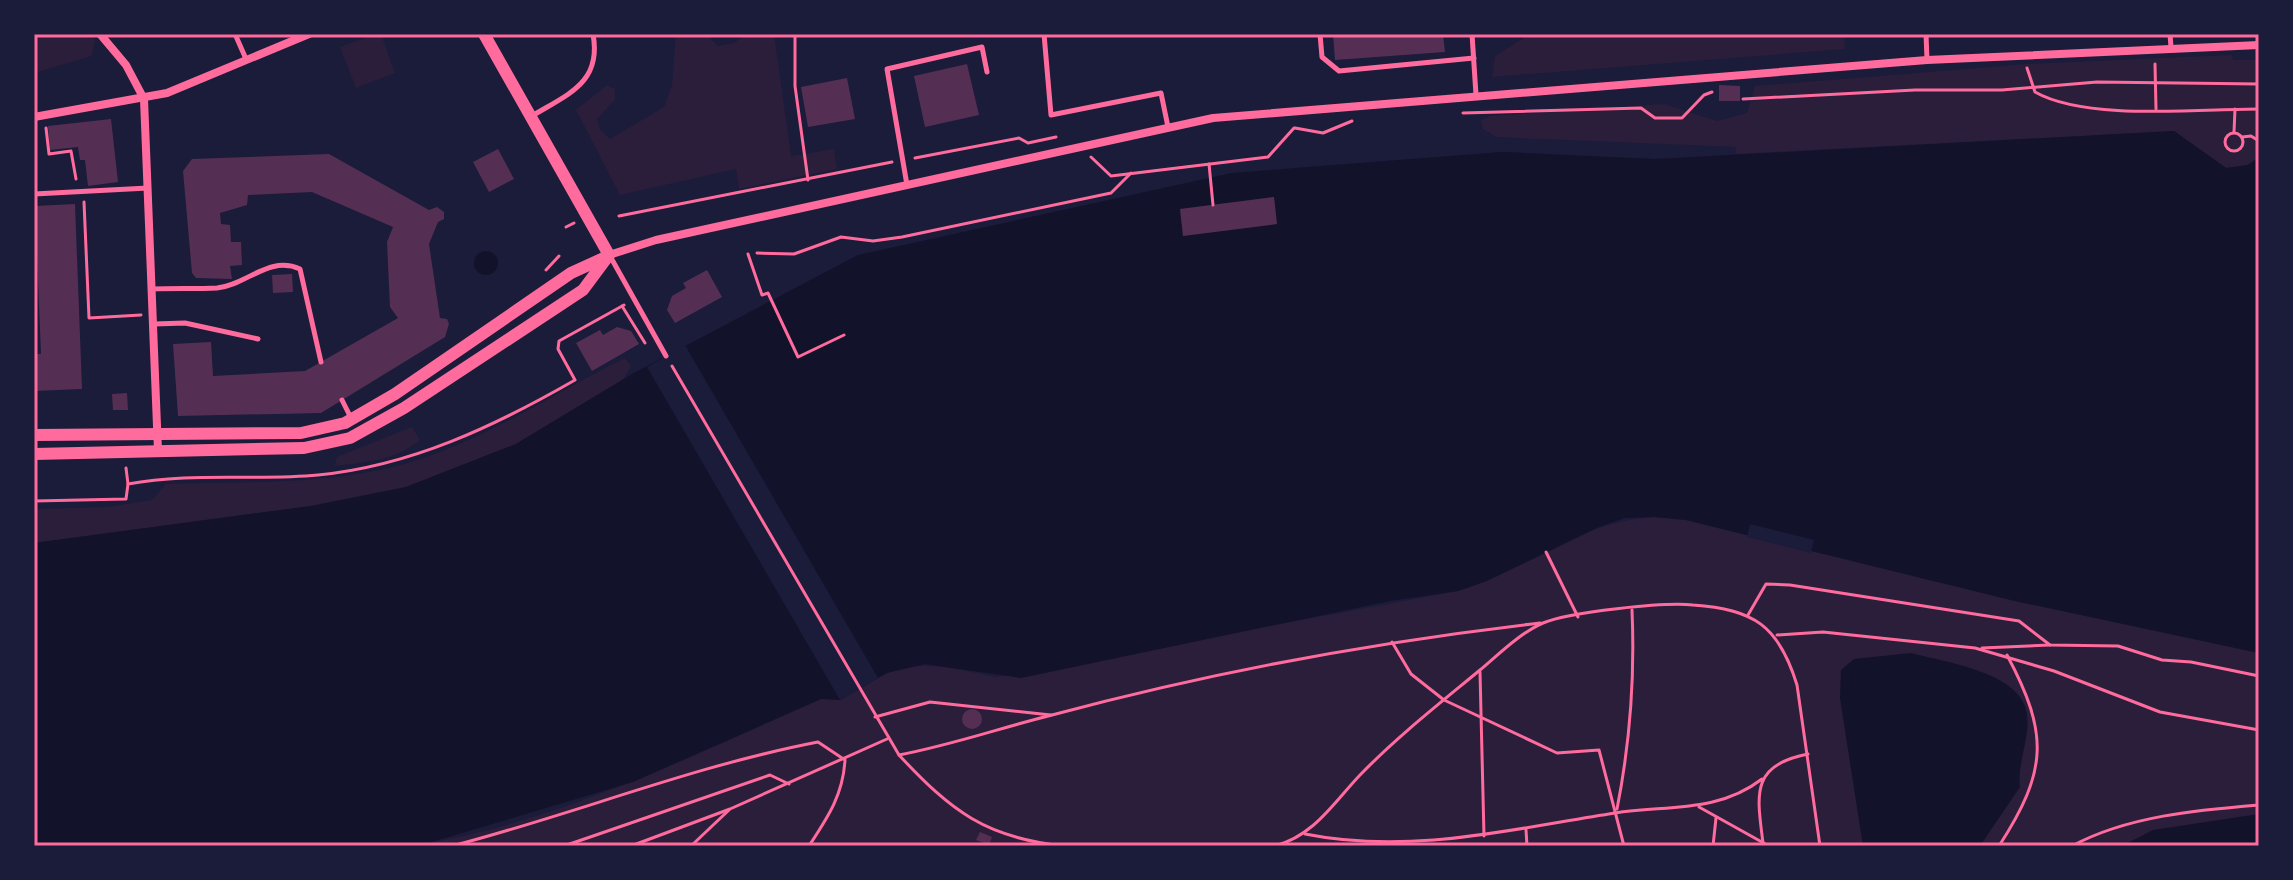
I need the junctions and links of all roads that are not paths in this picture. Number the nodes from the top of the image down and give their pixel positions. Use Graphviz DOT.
graph roads {
  1 [pos="100,34"];
  2 [pos="235,34"];
  3 [pos="309,34"];
  4 [pos="484,34"];
  5 [pos="593,34"];
  6 [pos="1044,34"];
  7 [pos="1320,34"];
  8 [pos="1472,34"];
  9 [pos="1926,34"];
  10 [pos="2170,34"];
  11 [pos="2259,45"];
  12 [pos="2171,47"];
  13 [pos="1474,58"];
  14 [pos="247,60"];
  15 [pos="1927,60"];
  16 [pos="987,72"];
  17 [pos="1476,95"];
  18 [pos="144,99"];
  19 [pos="531,116"];
  20 [pos="34,117"];
  21 [pos="1168,127"];
  22 [pos="907,185"];
  23 [pos="149,188"];
  24 [pos="34,194"];
  25 [pos="609,255"];
  26 [pos="152,289"];
  27 [pos="153,319"];
  28 [pos="258,339"];
  29 [pos="666,356"];
  30 [pos="321,362"];
  31 [pos="395,394"];
  32 [pos="342,400"];
  33 [pos="404,408"];
  34 [pos="352,419"];
  35 [pos="158,434"];
  36 [pos="34,435"];
  37 [pos="158,451"];
  38 [pos="34,454"];
  1 -- 18 [label="street"];
  2 -- 14 [label="lane"];
  3 -- 14 [label="street"];
  4 -- 19 [label="street"];
  5 -- 19 [label="lane"];
  6 -- 21 [label="lane"];
  7 -- 13 [label="lane"];
  8 -- 13 [label="lane"];
  9 -- 15 [label="lane"];
  10 -- 12 [label="lane"];
  11 -- 12 [label="street"];
  12 -- 15 [label="street"];
  13 -- 17 [label="lane"];
  14 -- 18 [label="street"];
  15 -- 17 [label="street"];
  16 -- 22 [label="lane"];
  17 -- 21 [label="street"];
  18 -- 20 [label="street"];
  18 -- 23 [label="street"];
  19 -- 25 [label="street"];
  21 -- 22 [label="street"];
  22 -- 25 [label="street"];
  23 -- 24 [label="lane"];
  23 -- 26 [label="street"];
  25 -- 29 [label="lane"];
  25 -- 31 [label="street"];
  25 -- 33 [label="street"];
  26 -- 27 [label="street"];
  26 -- 30 [label="lane"];
  27 -- 28 [label="lane"];
  27 -- 35 [label="street"];
  31 -- 33 [label="lane"];
  31 -- 34 [label="street"];
  32 -- 34 [label="lane"];
  33 -- 37 [label="street"];
  34 -- 35 [label="street"];
  35 -- 36 [label="street"];
  35 -- 37 [label="street"];
  37 -- 38 [label="street"];
}
